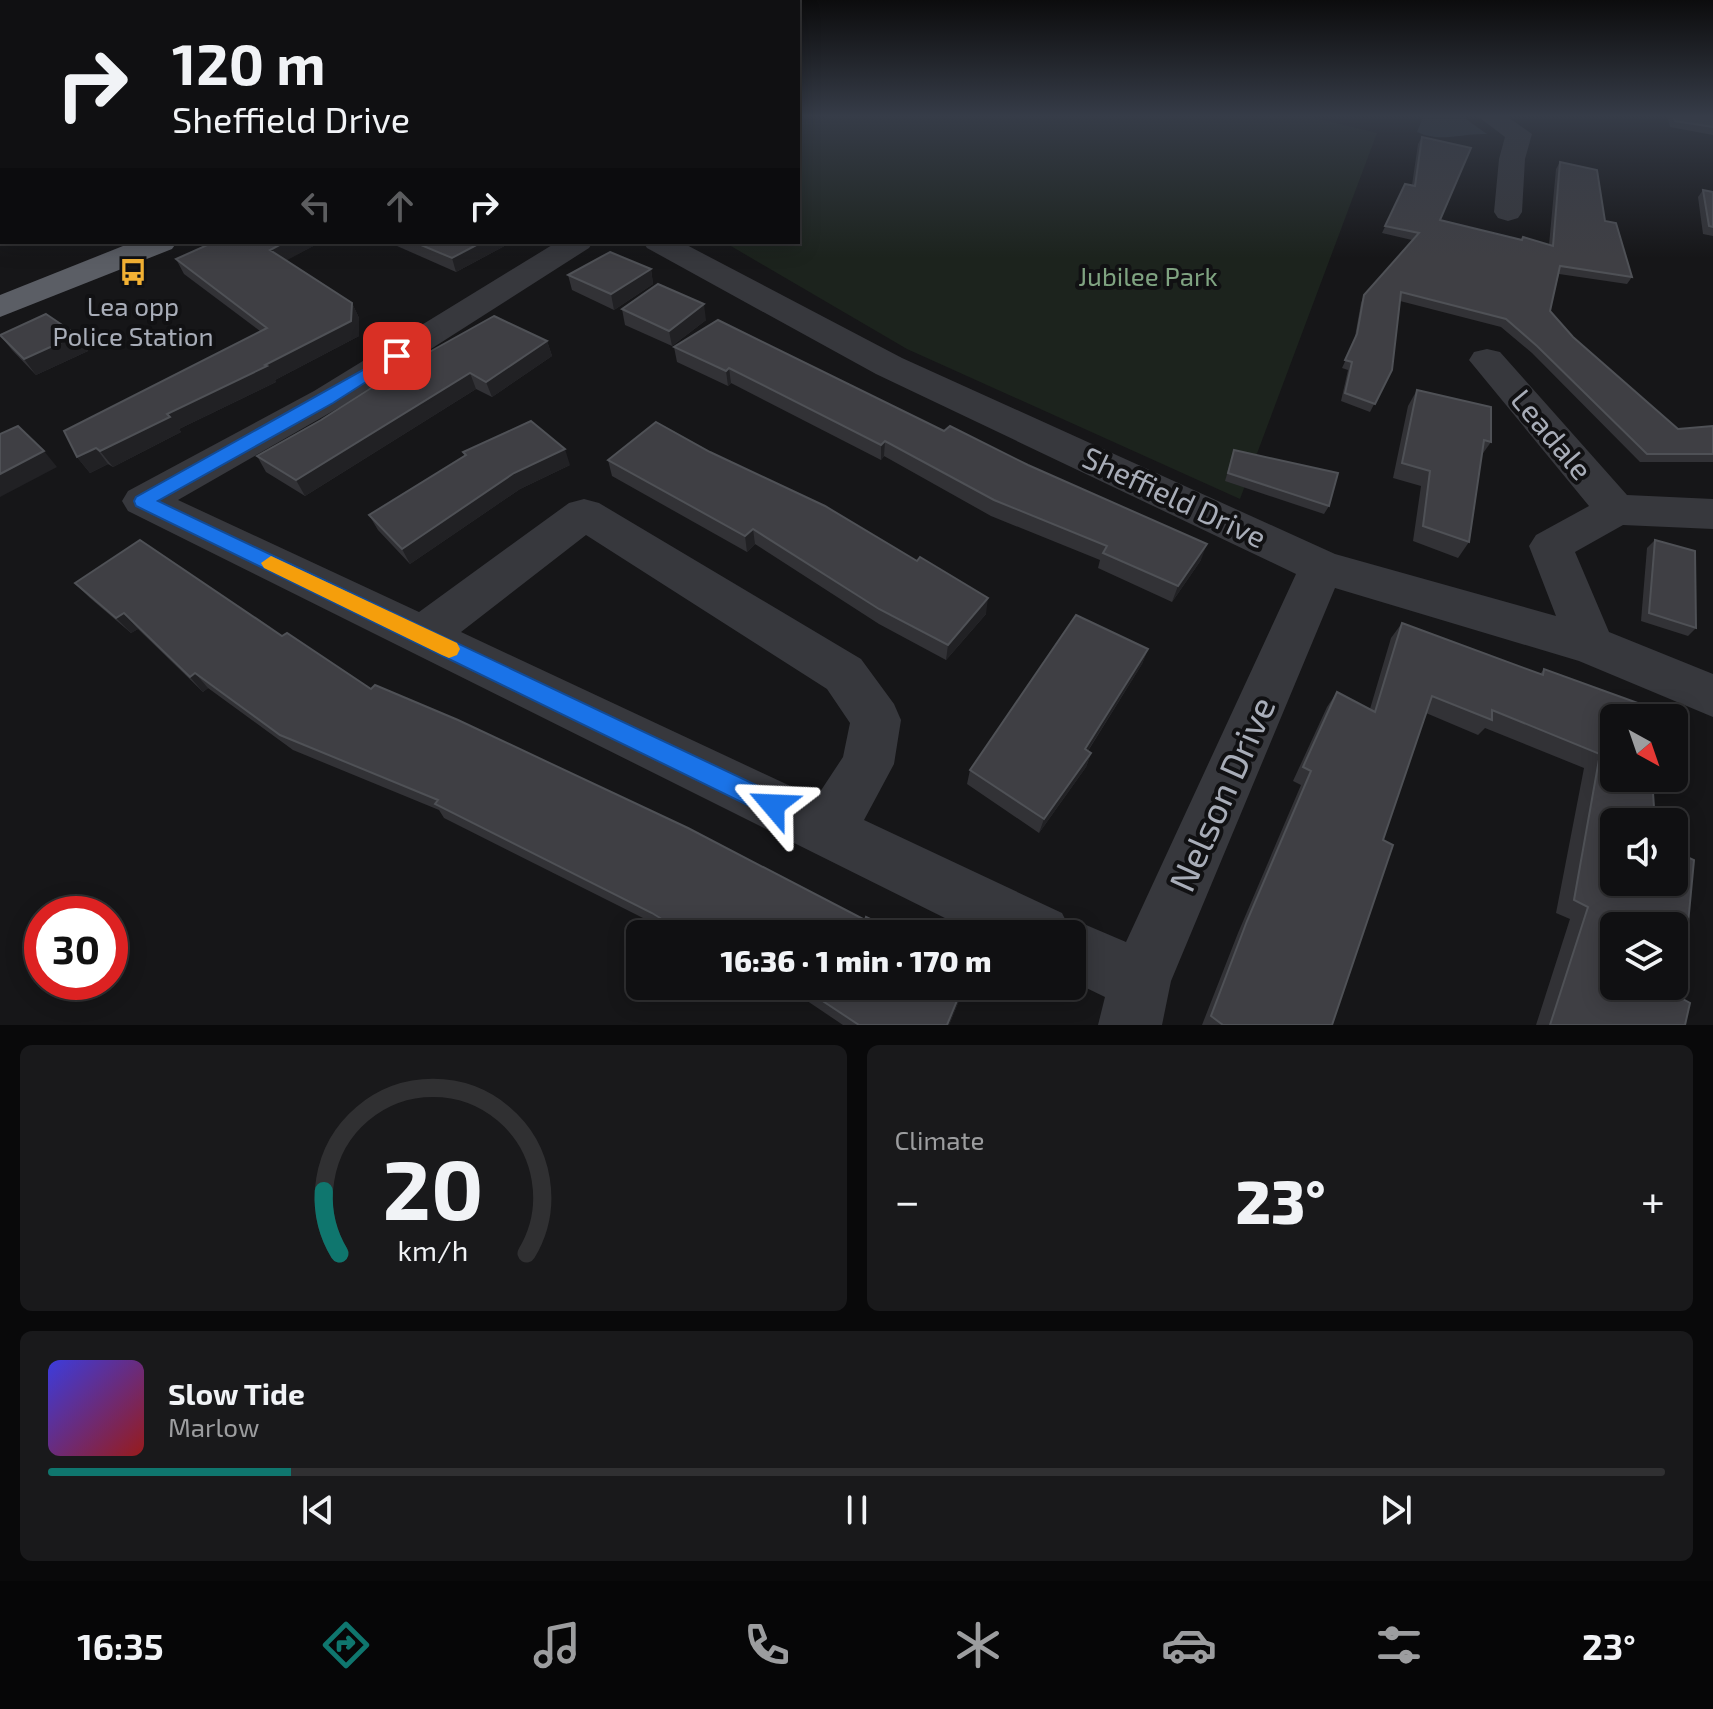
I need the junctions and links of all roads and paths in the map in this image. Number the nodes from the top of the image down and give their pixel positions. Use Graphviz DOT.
graph roads {
  1 [pos="1512,163"];
  2 [pos="1508,212"];
  3 [pos="156,244"];
  4 [pos="575,244"];
  5 [pos="662,244"];
  6 [pos="0,307"];
  7 [pos="1487,360"];
  8 [pos="1616,510"];
  9 [pos="1713,514"];
  10 [pos="1322,567"];
  11 [pos="422,636"];
  12 [pos="1591,645"];
  13 [pos="1713,696"];
  14 [pos="827,831"];
  15 [pos="1012,920"];
  16 [pos="1086,961"];
  17 [pos="1135,1003"];
  1 -- 2 [label="street"];
  3 -- 6 [label="highway"];
  4 -- 11 [label="street"];
  5 -- 10 [label="street, Sheffield Drive"];
  7 -- 8 [label="street, Leadale"];
  8 -- 9 [label="street"];
  8 -- 12 [label="street, Leadale"];
  10 -- 12 [label="street, Sheffield Drive"];
  10 -- 17 [label="street, Nelson Drive"];
  11 -- 14 [label="street"];
  11 -- 14 [label="street"];
  12 -- 13 [label="street, Sheffield Drive"];
  14 -- 15 [label="street"];
  16 -- 17 [label="street"];
}
